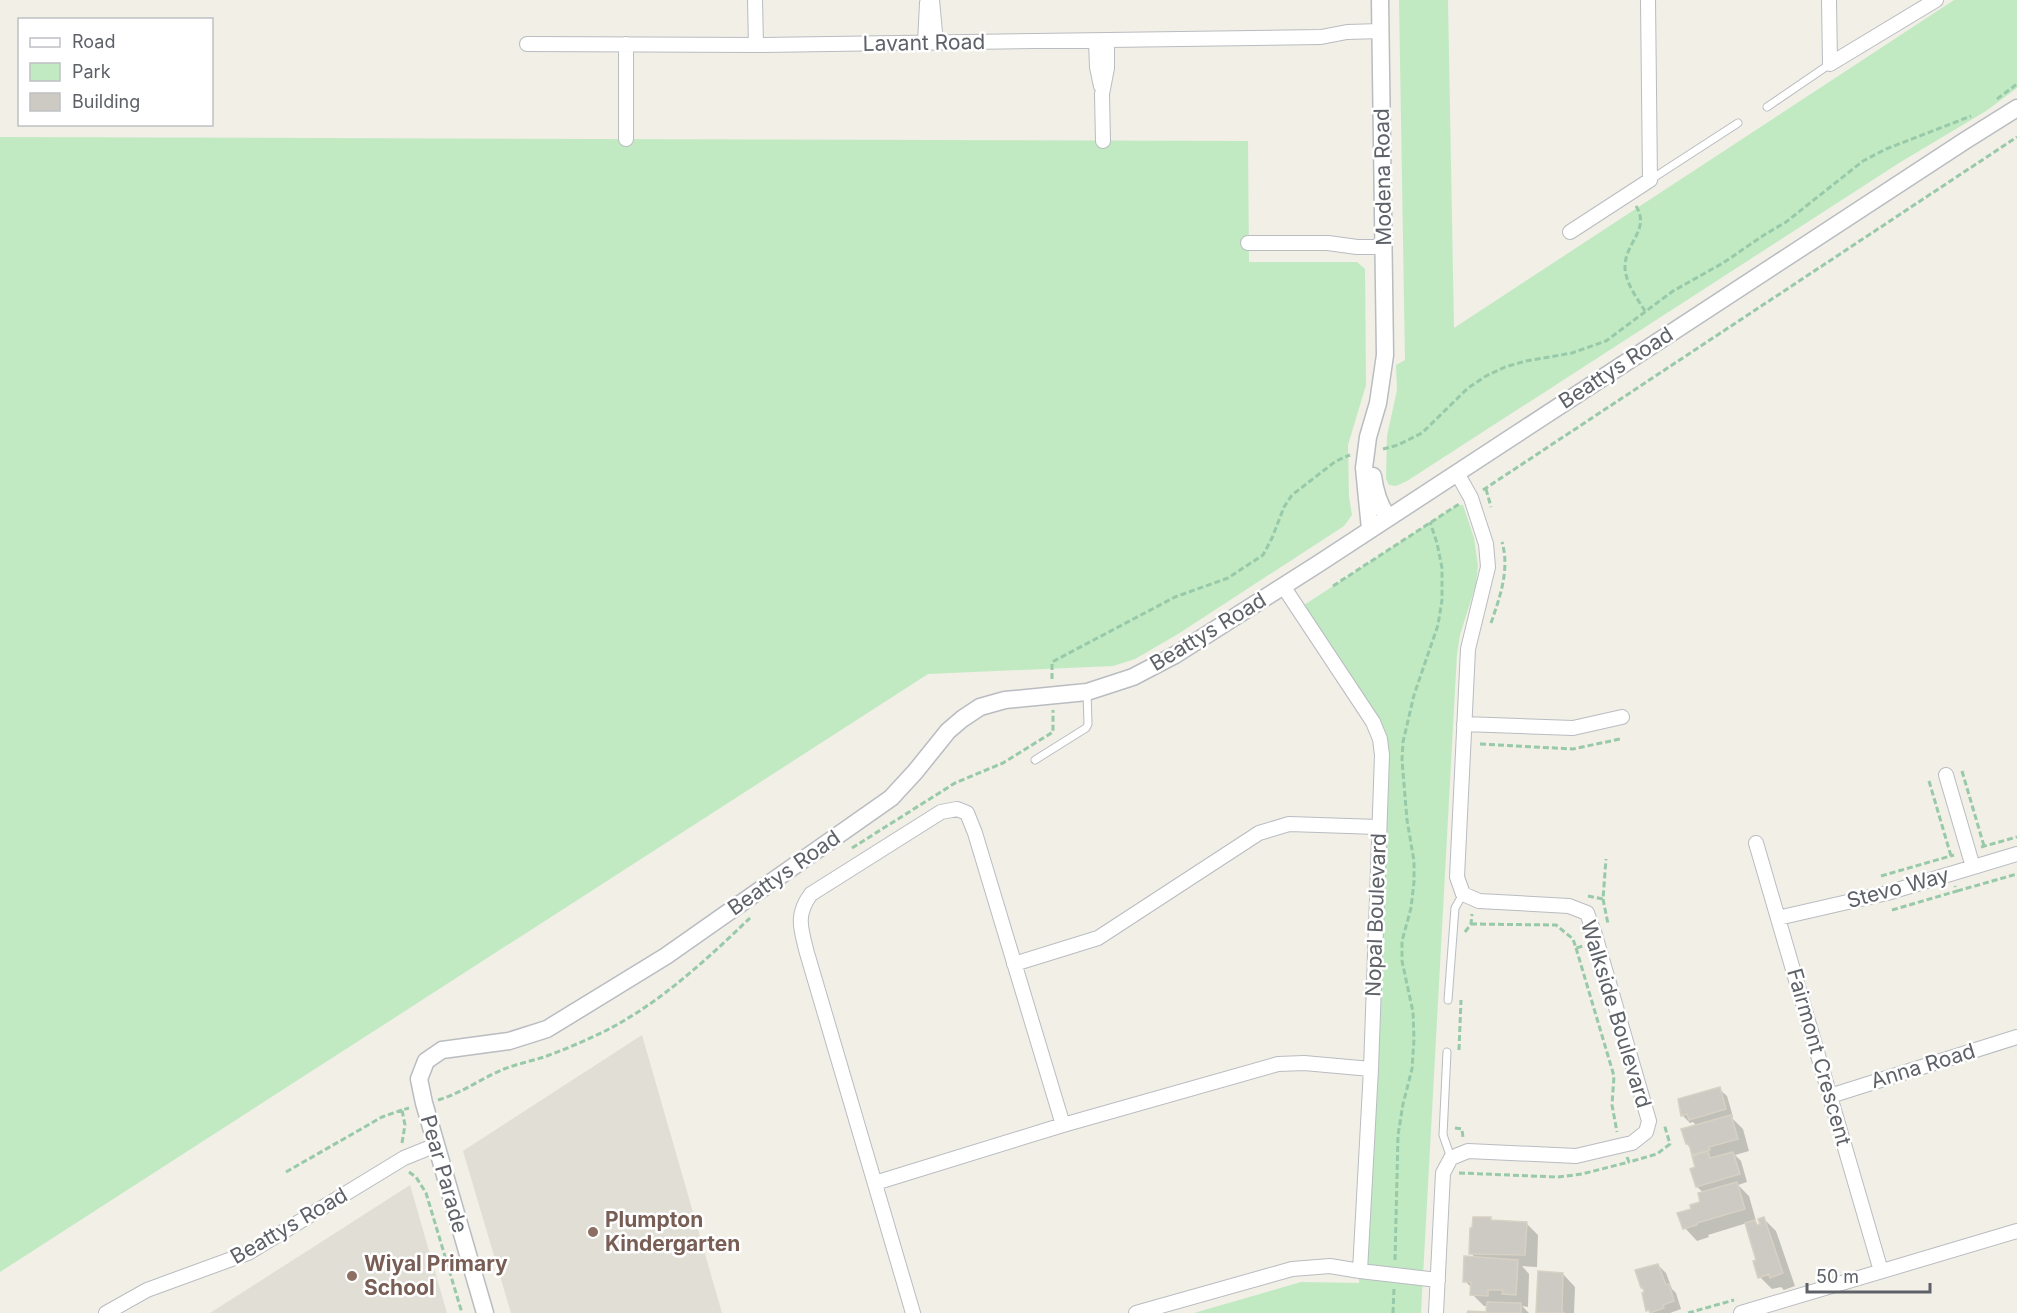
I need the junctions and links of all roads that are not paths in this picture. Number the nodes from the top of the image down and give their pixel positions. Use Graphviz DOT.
graph roads {
  1 [pos="755,0"];
  2 [pos="927,0"];
  3 [pos="933,0"];
  4 [pos="1380,0"];
  5 [pos="1648,0"];
  6 [pos="1829,0"];
  7 [pos="1936,0"];
  8 [pos="1381,36"];
  9 [pos="1101,41"];
  10 [pos="931,43"];
  11 [pos="528,44"];
  12 [pos="626,44"];
  13 [pos="756,45"];
  14 [pos="1830,64"];
  15 [pos="1767,107"];
  16 [pos="2015,108"];
  17 [pos="1738,123"];
  18 [pos="626,140"];
  19 [pos="1103,141"];
  20 [pos="1650,180"];
  21 [pos="1570,232"];
  22 [pos="1384,242"];
  23 [pos="1248,243"];
  24 [pos="1370,451"];
  25 [pos="1457,472"];
  26 [pos="1388,518"];
  27 [pos="1370,529"];
  28 [pos="1283,586"];
  29 [pos="1087,692"];
  30 [pos="1622,717"];
  31 [pos="1464,724"];
  32 [pos="1035,760"];
  33 [pos="1946,775"];
  34 [pos="1378,827"];
  35 [pos="1756,843"];
  36 [pos="2017,854"];
  37 [pos="1972,867"];
  38 [pos="1467,896"];
  39 [pos="1778,918"];
  40 [pos="1014,964"];
  41 [pos="1448,1000"];
  42 [pos="2017,1037"];
  43 [pos="1447,1052"];
  44 [pos="1371,1069"];
  45 [pos="1830,1096"];
  46 [pos="424,1103"];
  47 [pos="1063,1125"];
  48 [pos="436,1145"];
  49 [pos="1451,1158"];
  50 [pos="875,1183"];
  51 [pos="2017,1231"];
  52 [pos="1360,1271"];
  53 [pos="1881,1271"];
  54 [pos="1438,1280"];
  55 [pos="106,1313"];
  56 [pos="484,1313"];
  57 [pos="913,1313"];
  58 [pos="1138,1313"];
  59 [pos="1436,1313"];
  60 [pos="1741,1313"];
  1 -- 13 [label="street"];
  2 -- 10 [label="street"];
  3 -- 10 [label="street"];
  4 -- 8 [label="street, Modena Road"];
  5 -- 20 [label="street"];
  6 -- 14 [label="street"];
  7 -- 14 [label="street"];
  8 -- 9 [label="street, Lavant Road"];
  8 -- 22 [label="street, Modena Road"];
  9 -- 10 [label="street, Lavant Road"];
  9 -- 19 [label="street"];
  10 -- 13 [label="street, Lavant Road"];
  11 -- 12 [label="street, Lavant Road"];
  12 -- 13 [label="street, Lavant Road"];
  12 -- 18 [label="street"];
  14 -- 15 [label="lane"];
  16 -- 25 [label="street, Beattys Road"];
  17 -- 20 [label="lane"];
  20 -- 21 [label="street"];
  22 -- 23 [label="street"];
  22 -- 24 [label="street, Modena Road"];
  24 -- 26 [label="street, Modena Road"];
  24 -- 27 [label="street, Modena Road"];
  25 -- 26 [label="street, Beattys Road"];
  25 -- 31 [label="street"];
  26 -- 27 [label="street, Beattys Road"];
  27 -- 28 [label="street, Beattys Road"];
  28 -- 29 [label="street, Beattys Road"];
  28 -- 34 [label="street, Nopal Boulevard"];
  29 -- 32 [label="lane"];
  29 -- 46 [label="street, Beattys Road"];
  30 -- 31 [label="street"];
  31 -- 38 [label="street"];
  33 -- 37 [label="street"];
  34 -- 40 [label="street"];
  34 -- 44 [label="street, Nopal Boulevard"];
  35 -- 39 [label="street, Fairmont Crescent"];
  36 -- 37 [label="street, Stevo Way"];
  37 -- 39 [label="street, Stevo Way"];
  38 -- 41 [label="lane"];
  38 -- 49 [label="street, Walkside Boulevard"];
  39 -- 45 [label="street, Fairmont Crescent"];
  40 -- 47 [label="street"];
  40 -- 50 [label="street"];
  42 -- 45 [label="street, Anna Road"];
  43 -- 49 [label="lane"];
  44 -- 47 [label="street"];
  44 -- 52 [label="street, Nopal Boulevard"];
  45 -- 53 [label="street, Fairmont Crescent"];
  46 -- 48 [label="street, Pear Parade"];
  47 -- 50 [label="street"];
  48 -- 55 [label="street, Beattys Road"];
  48 -- 56 [label="street, Pear Parade"];
  49 -- 54 [label="street"];
  50 -- 57 [label="street"];
  51 -- 53 [label="street"];
  52 -- 54 [label="street"];
  52 -- 58 [label="street"];
  53 -- 60 [label="street"];
  54 -- 59 [label="street"];
}
